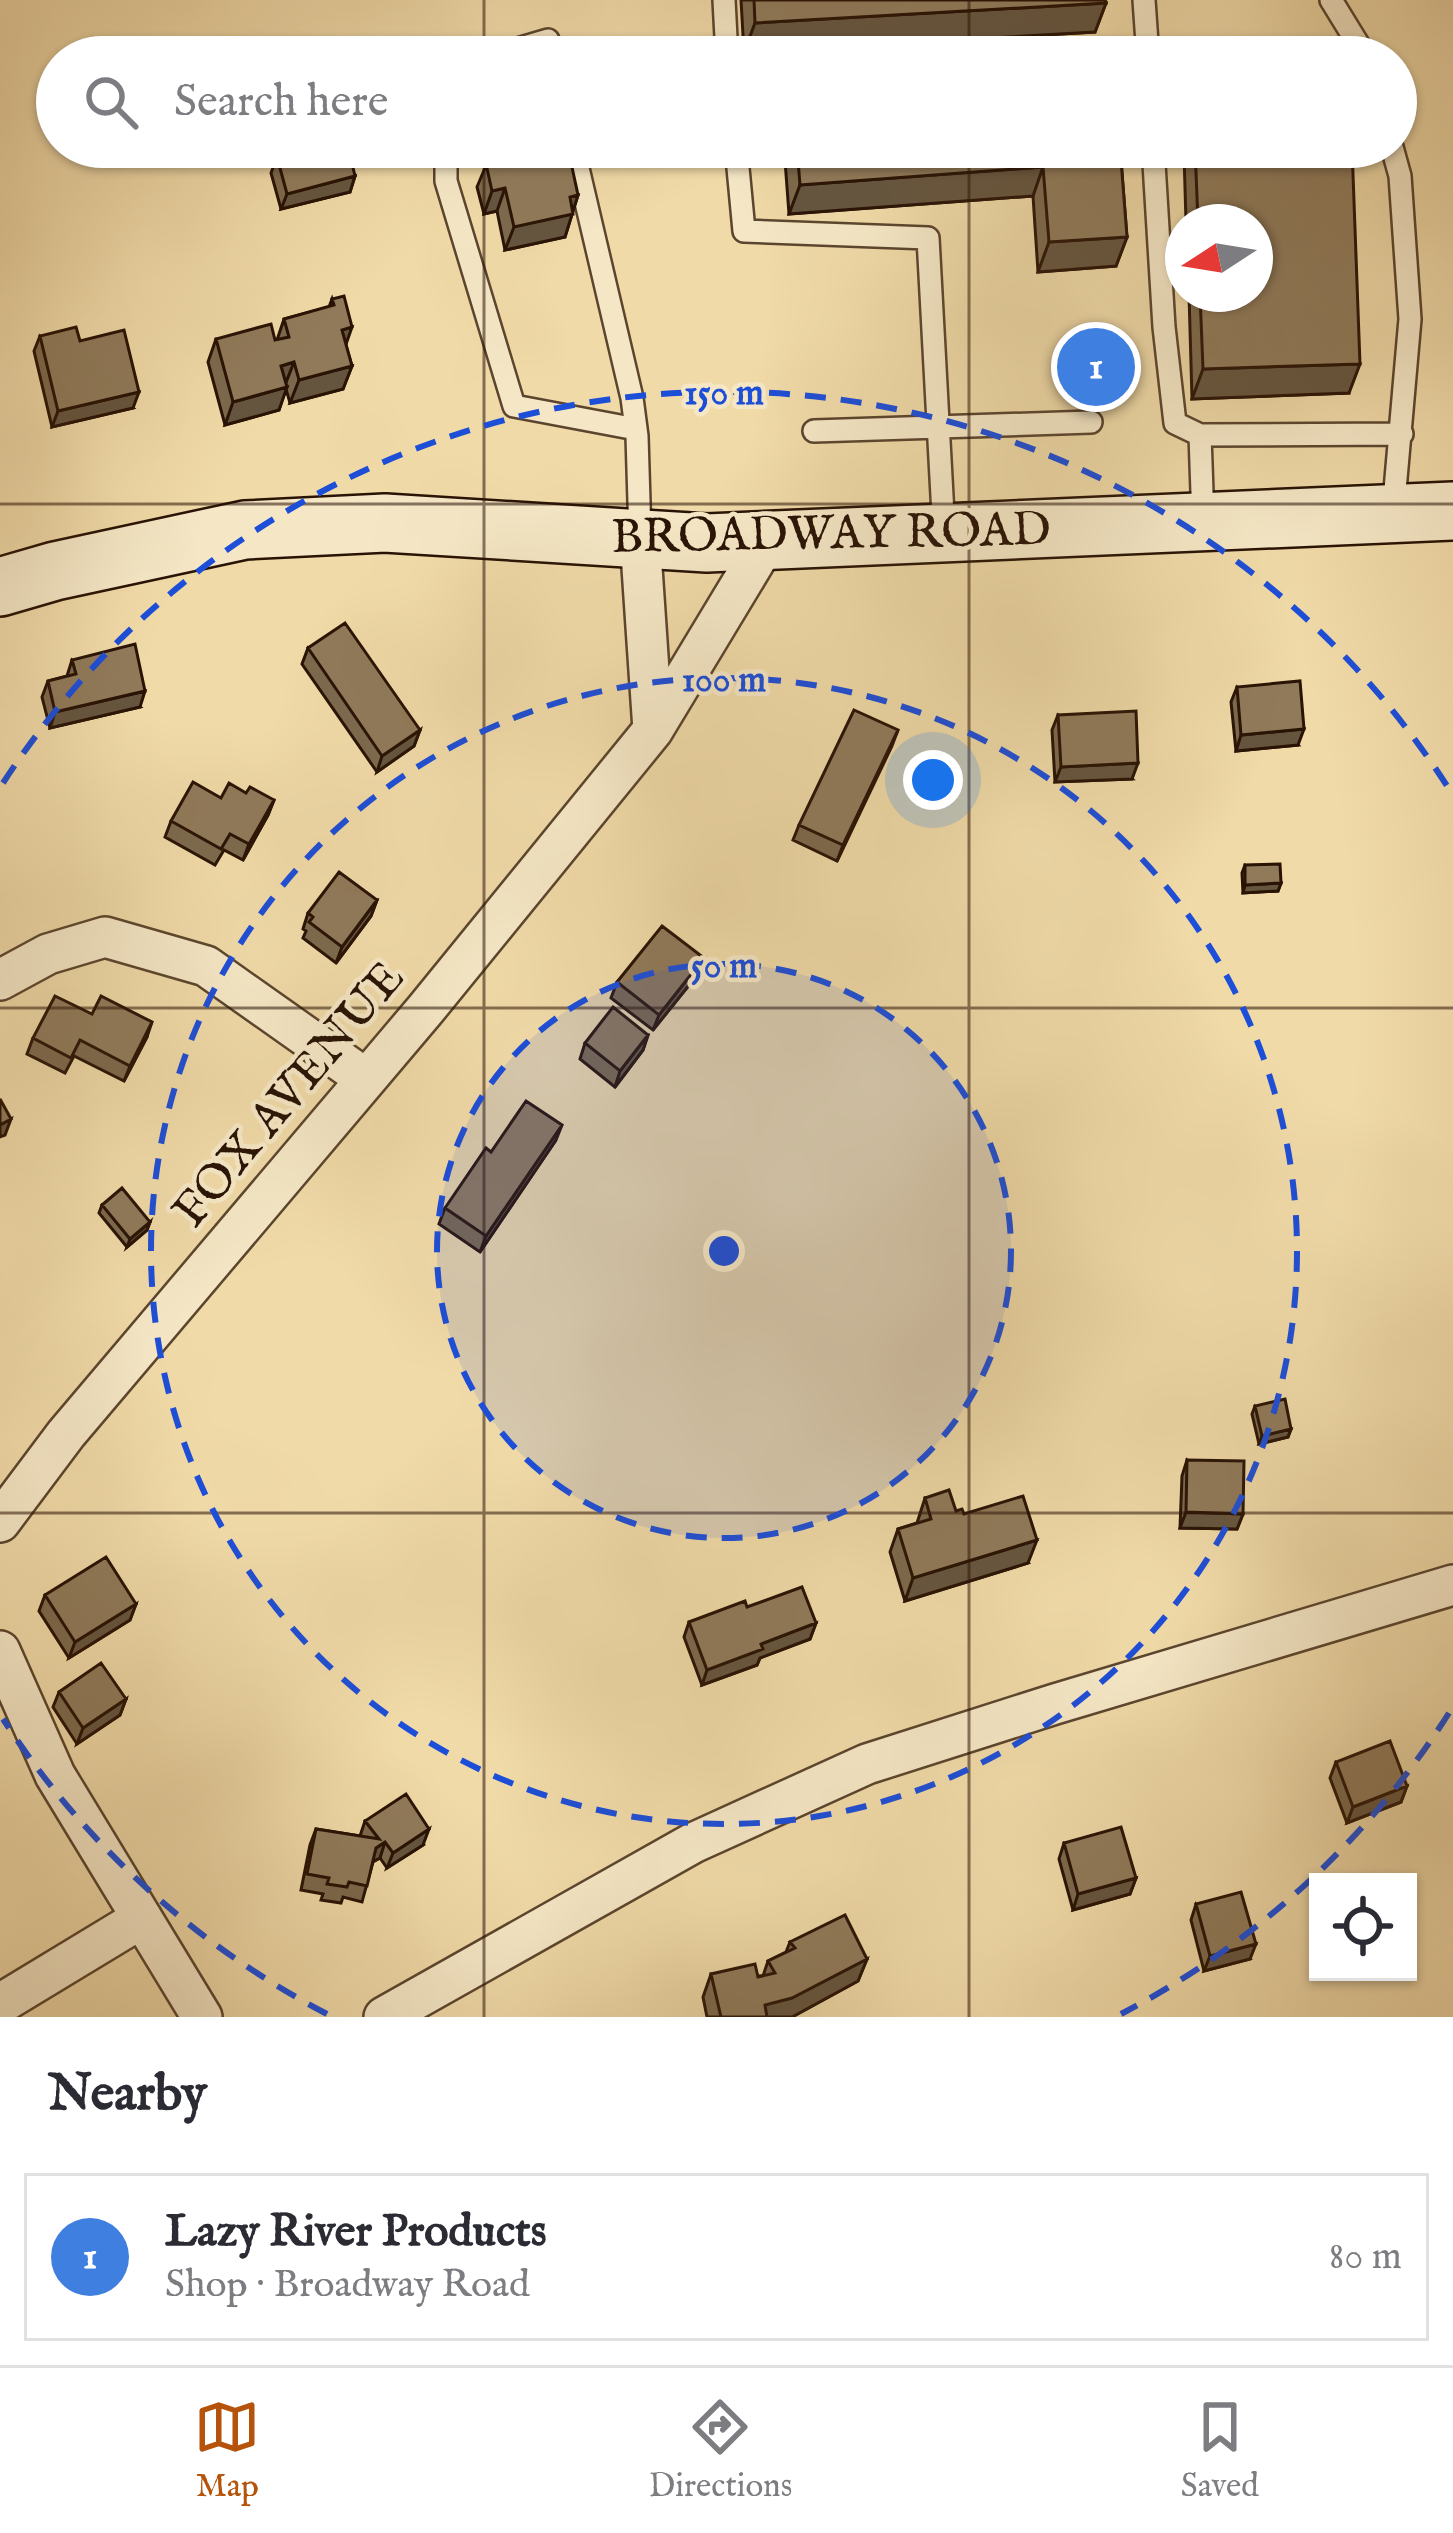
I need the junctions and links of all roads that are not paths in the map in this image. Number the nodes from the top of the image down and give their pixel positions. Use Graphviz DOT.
graph roads {
  1 [pos="724,0"];
  2 [pos="1144,0"];
  3 [pos="1331,0"];
  4 [pos="726,36"];
  5 [pos="1147,36"];
  6 [pos="1353,36"];
  7 [pos="446,168"];
  8 [pos="578,168"];
  9 [pos="738,168"];
  10 [pos="1154,168"];
  11 [pos="1398,168"];
  12 [pos="1091,422"];
  13 [pos="939,428"];
  14 [pos="636,429"];
  15 [pos="814,430"];
  16 [pos="1402,434"];
  17 [pos="1200,435"];
  18 [pos="1453,511"];
  19 [pos="1393,513"];
  20 [pos="1203,522"];
  21 [pos="944,533"];
  22 [pos="640,538"];
  23 [pos="767,541"];
  24 [pos="0,586"];
  25 [pos="653,730"];
  26 [pos="0,980"];
  27 [pos="366,1079"];
  28 [pos="0,1522"];
  29 [pos="1453,1585"];
  30 [pos="0,1651"];
  31 [pos="142,1918"];
  32 [pos="0,2004"];
  33 [pos="202,2017"];
  34 [pos="384,2017"];
  1 -- 4 [label="lane"];
  2 -- 5 [label="lane"];
  3 -- 6 [label="lane"];
  7 -- 14 [label="lane"];
  8 -- 14 [label="lane"];
  9 -- 13 [label="lane"];
  10 -- 17 [label="lane"];
  11 -- 16 [label="lane"];
  12 -- 13 [label="lane"];
  13 -- 15 [label="lane"];
  13 -- 21 [label="lane"];
  14 -- 22 [label="lane"];
  16 -- 17 [label="lane"];
  16 -- 19 [label="lane"];
  17 -- 20 [label="lane"];
  18 -- 19 [label="main road, BROADWAY ROAD"];
  19 -- 20 [label="main road, BROADWAY ROAD"];
  20 -- 21 [label="main road, BROADWAY ROAD"];
  21 -- 23 [label="main road, BROADWAY ROAD"];
  22 -- 23 [label="main road, BROADWAY ROAD"];
  22 -- 24 [label="main road, BROADWAY ROAD"];
  22 -- 25 [label="street"];
  23 -- 25 [label="street, FOX AVENUE"];
  25 -- 27 [label="street, FOX AVENUE"];
  26 -- 27 [label="street"];
  27 -- 28 [label="street, FOX AVENUE"];
  29 -- 34 [label="street"];
  30 -- 31 [label="street"];
  31 -- 32 [label="street"];
  31 -- 33 [label="street"];
}
